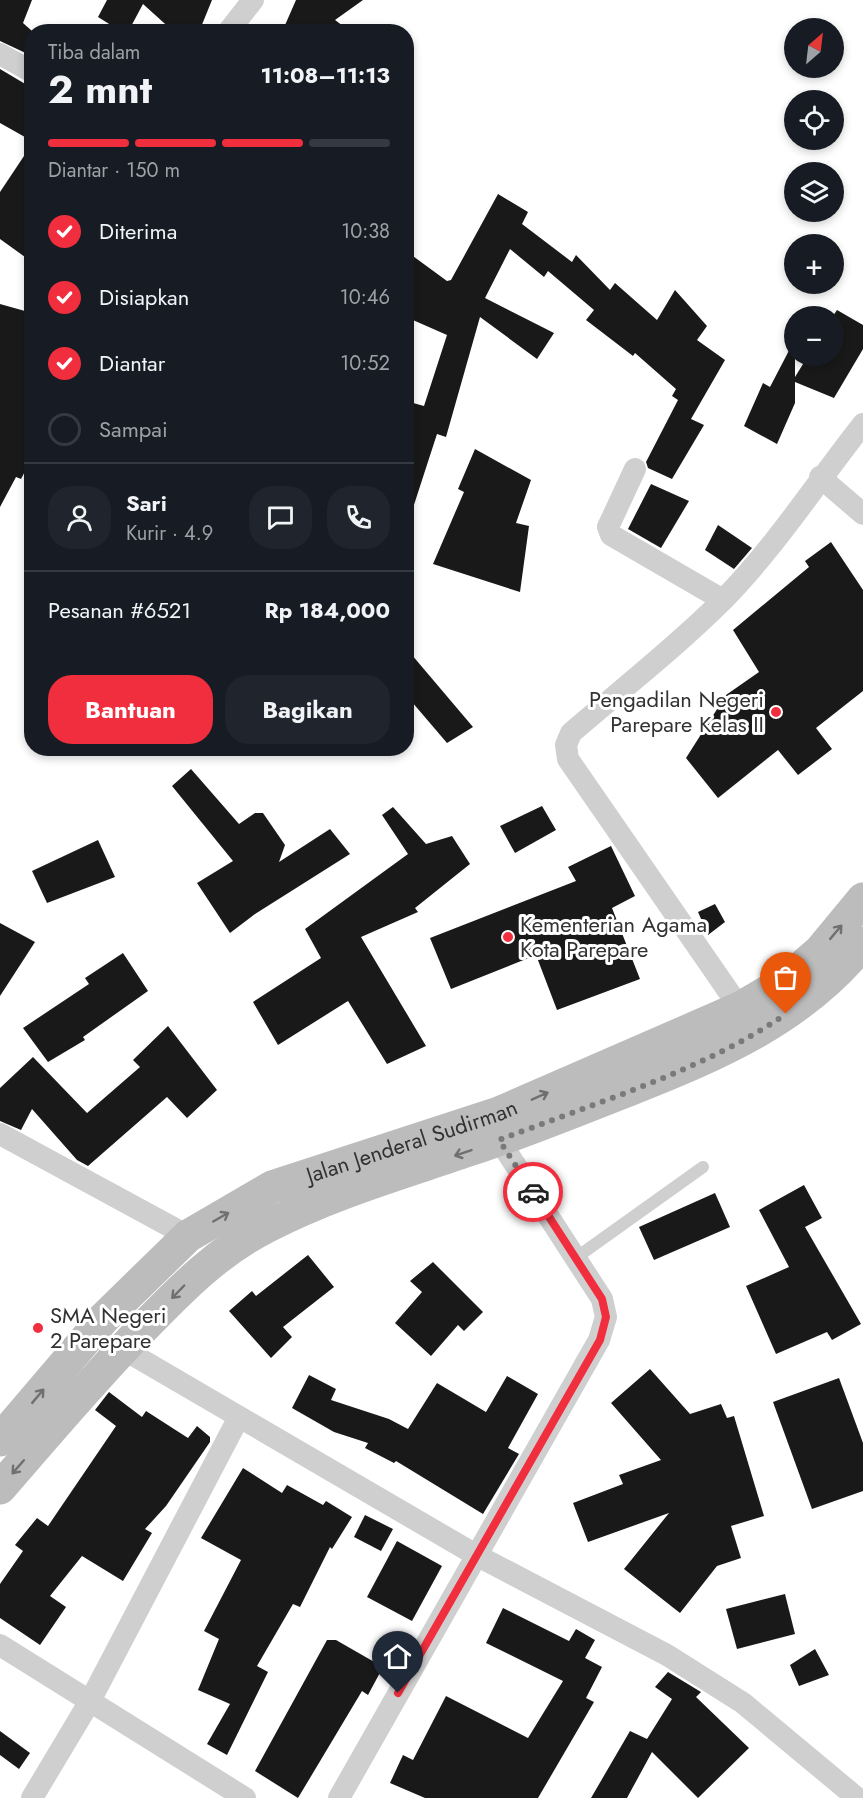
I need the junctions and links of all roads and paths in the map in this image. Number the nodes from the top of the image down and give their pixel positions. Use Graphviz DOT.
graph roads {
  1 [pos="253,0"];
  2 [pos="234,24"];
  3 [pos="0,54"];
  4 [pos="24,68"];
  5 [pos="863,424"];
  6 [pos="635,469"];
  7 [pos="820,477"];
  8 [pos="863,514"];
  9 [pos="723,600"];
  10 [pos="863,899"];
  11 [pos="863,943"];
  12 [pos="793,993"];
  13 [pos="740,1008"];
  14 [pos="492,1129"];
  15 [pos="0,1134"];
  16 [pos="703,1167"];
  17 [pos="188,1236"];
  18 [pos="577,1257"];
  19 [pos="123,1349"];
  20 [pos="239,1417"];
  21 [pos="0,1440"];
  22 [pos="0,1488"];
  23 [pos="476,1556"];
  24 [pos="0,1645"];
  25 [pos="90,1701"];
  26 [pos="32,1798"];
  27 [pos="245,1798"];
  28 [pos="339,1798"];
  29 [pos="858,1798"];
  1 -- 2 [label="street"];
  3 -- 4 [label="street"];
  5 -- 7 [label="street"];
  6 -- 9 [label="street"];
  7 -- 8 [label="street"];
  7 -- 9 [label="street"];
  9 -- 13 [label="street"];
  12 -- 10 [label="main road, Jalan Jenderal Sudirman, one-way"];
  11 -- 12 [label="main road, Jalan Jenderal Sudirman"];
  12 -- 13 [label="main road, Jalan Jenderal Sudirman"];
  12 -- 14 [label="main road, Jalan Jenderal Sudirman"];
  14 -- 13 [label="main road, Jalan Jenderal Sudirman, one-way"];
  17 -- 14 [label="main road, Jalan Jenderal Sudirman, one-way"];
  14 -- 18 [label="street"];
  14 -- 19 [label="main road, Jalan Jenderal Sudirman, one-way"];
  15 -- 17 [label="street"];
  16 -- 18 [label="lane"];
  21 -- 17 [label="main road, Jalan Jenderal Sudirman, one-way"];
  18 -- 23 [label="street"];
  19 -- 20 [label="street"];
  19 -- 22 [label="main road, Jalan Jenderal Sudirman, one-way"];
  20 -- 23 [label="street"];
  20 -- 25 [label="street"];
  23 -- 28 [label="street"];
  23 -- 29 [label="street"];
  24 -- 25 [label="street"];
  25 -- 26 [label="street"];
  25 -- 27 [label="street"];
}
